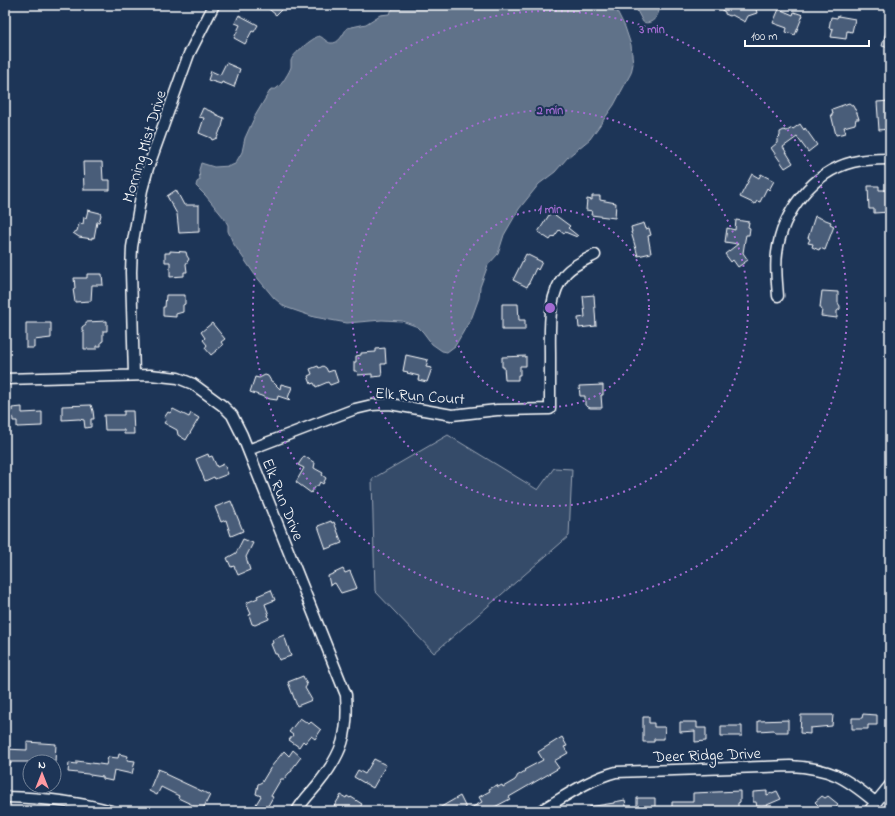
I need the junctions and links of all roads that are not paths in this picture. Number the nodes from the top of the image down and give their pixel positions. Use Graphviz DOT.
graph roads {
  1 [pos="214,5"];
  2 [pos="890,159"];
  3 [pos="595,255"];
  4 [pos="778,296"];
  5 [pos="134,375"];
  6 [pos="5,379"];
  7 [pos="248,450"];
  8 [pos="890,785"];
  9 [pos="5,798"];
  10 [pos="876,802"];
  11 [pos="111,811"];
  12 [pos="297,811"];
  13 [pos="540,811"];
  14 [pos="868,811"];
  1 -- 5 [label="street, Morning Mist Drive"];
  2 -- 4 [label="street"];
  3 -- 7 [label="street, Elk Run Court"];
  5 -- 6 [label="street, Elk Run Drive"];
  5 -- 7 [label="street, Elk Run Drive"];
  7 -- 12 [label="street, Elk Run Drive"];
  8 -- 10 [label="street"];
  9 -- 11 [label="street"];
  10 -- 13 [label="street, Deer Ridge Drive"];
  10 -- 14 [label="street"];
}
